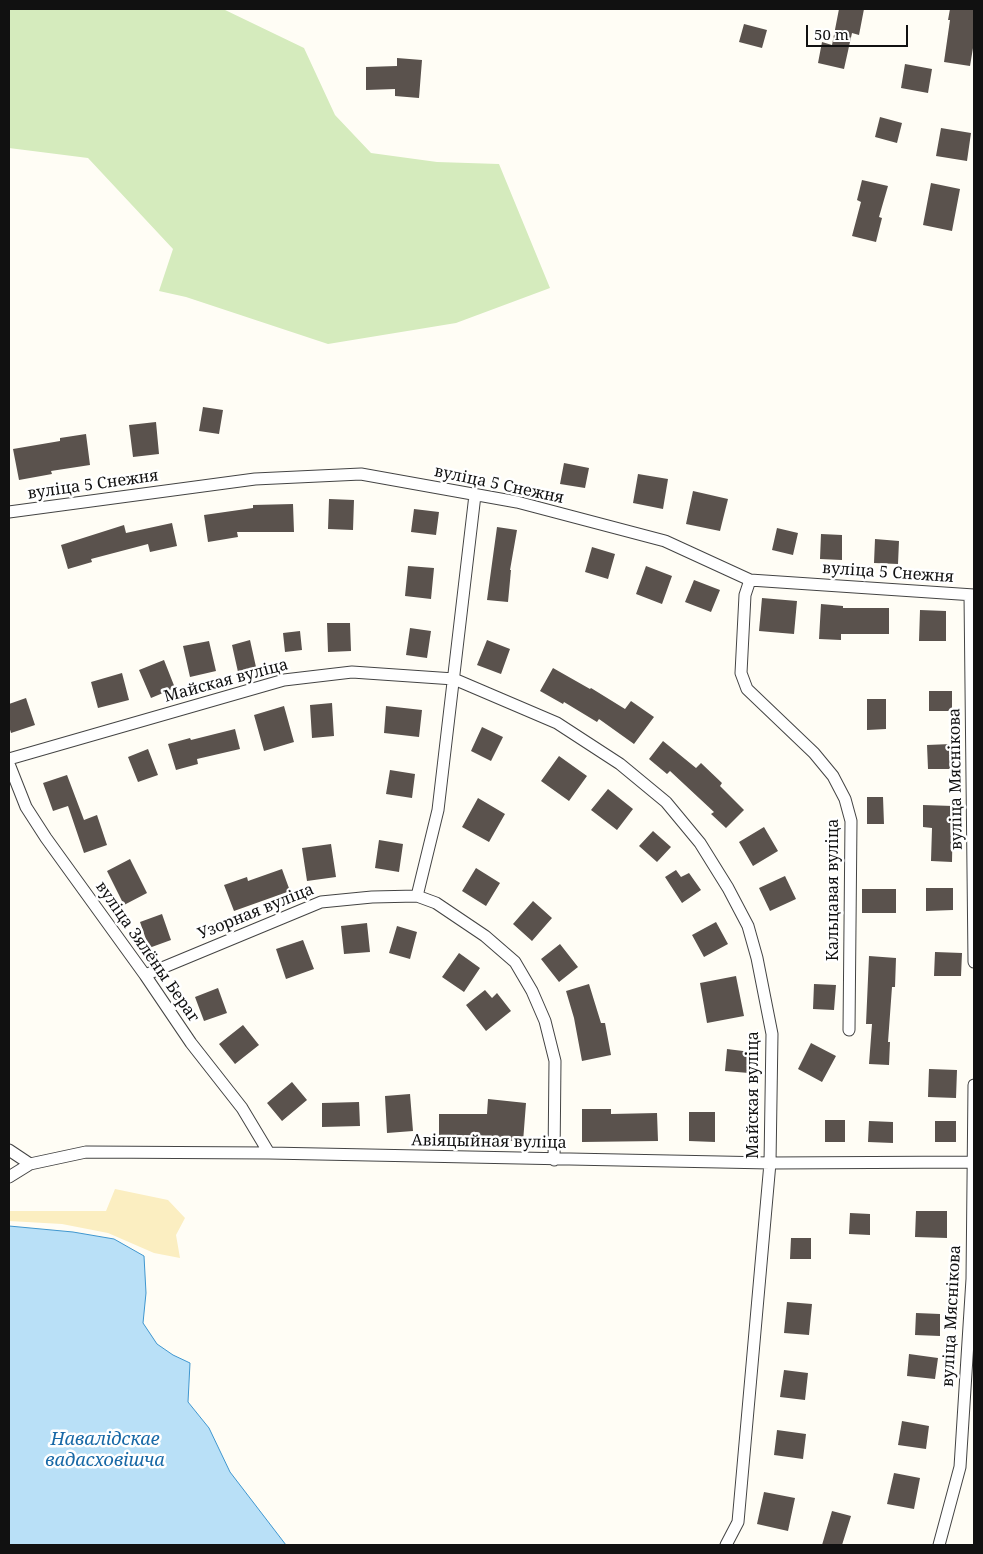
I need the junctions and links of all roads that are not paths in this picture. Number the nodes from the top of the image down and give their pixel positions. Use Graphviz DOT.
graph roads {
  1 [pos="474,495"];
  2 [pos="9,512"];
  3 [pos="750,580"];
  4 [pos="972,595"];
  5 [pos="454,679"];
  6 [pos="9,759"];
  7 [pos="9,764"];
  8 [pos="417,896"];
  9 [pos="974,962"];
  10 [pos="145,975"];
  11 [pos="848,1030"];
  12 [pos="974,1085"];
  13 [pos="9,1150"];
  14 [pos="269,1153"];
  15 [pos="554,1160"];
  16 [pos="974,1162"];
  17 [pos="770,1163"];
  18 [pos="30,1164"];
  19 [pos="9,1178"];
  20 [pos="726,1545"];
  21 [pos="939,1545"];
  1 -- 2 [label="street, вуліца 5 Снежня"];
  1 -- 3 [label="street, вуліца 5 Снежня"];
  1 -- 5 [label="street"];
  3 -- 4 [label="street, вуліца 5 Снежня"];
  3 -- 11 [label="street, Кальцавая вуліца"];
  4 -- 9 [label="street, вуліца Мяснікова"];
  5 -- 6 [label="street, Майская вуліца"];
  5 -- 8 [label="street"];
  5 -- 17 [label="street, Майская вуліца"];
  7 -- 10 [label="street, вуліца Зялёны Бераг"];
  8 -- 10 [label="street, Узорная вуліца"];
  8 -- 15 [label="street, Узорная вуліца"];
  10 -- 14 [label="street, вуліца Зялёны Бераг"];
  12 -- 16 [label="street, вуліца Мяснікова"];
  13 -- 18 [label="street"];
  14 -- 15 [label="street, Авіяцыйная вуліца"];
  14 -- 18 [label="street, Авіяцыйная вуліца"];
  15 -- 17 [label="street, Авіяцыйная вуліца"];
  16 -- 17 [label="street, Авіяцыйная вуліца"];
  16 -- 21 [label="street, вуліца Мяснікова"];
  17 -- 20 [label="street, Майская вуліца"];
  18 -- 19 [label="street, Авіяцыйная вуліца"];
}
